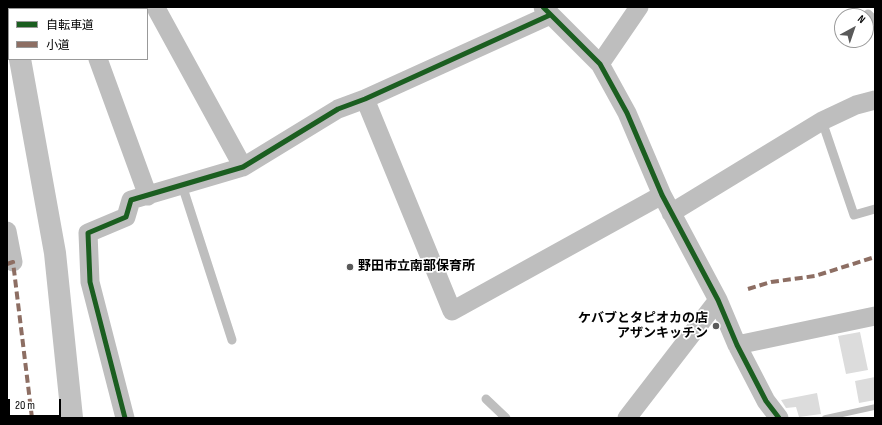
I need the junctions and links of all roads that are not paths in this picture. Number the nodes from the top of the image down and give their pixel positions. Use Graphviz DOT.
graph roads {
  1 [pos="639,7"];
  2 [pos="155,11"];
  3 [pos="547,11"];
  4 [pos="20,60"];
  5 [pos="98,60"];
  6 [pos="600,64"];
  7 [pos="365,99"];
  8 [pos="875,100"];
  9 [pos="822,121"];
  10 [pos="243,167"];
  11 [pos="182,185"];
  12 [pos="662,195"];
  13 [pos="148,196"];
  14 [pos="875,209"];
  15 [pos="671,213"];
  16 [pos="7,231"];
  17 [pos="13,262"];
  18 [pos="718,300"];
  19 [pos="875,318"];
  20 [pos="232,340"];
  21 [pos="736,345"];
  22 [pos="486,399"];
  23 [pos="72,418"];
  24 [pos="125,418"];
  25 [pos="506,418"];
  26 [pos="627,418"];
  27 [pos="779,418"];
  1 -- 6 [label="street"];
  2 -- 10 [label="street"];
  3 -- 6 [label="street"];
  3 -- 7 [label="street"];
  4 -- 23 [label="street"];
  5 -- 13 [label="street"];
  6 -- 12 [label="street"];
  7 -- 10 [label="street"];
  7 -- 12 [label="street"];
  8 -- 9 [label="street"];
  9 -- 14 [label="lane"];
  9 -- 15 [label="street"];
  10 -- 11 [label="street"];
  11 -- 13 [label="street"];
  11 -- 20 [label="lane"];
  12 -- 15 [label="street"];
  13 -- 24 [label="street"];
  15 -- 18 [label="street"];
  16 -- 17 [label="street"];
  18 -- 21 [label="street"];
  18 -- 26 [label="street"];
  19 -- 21 [label="street"];
  21 -- 27 [label="street"];
  22 -- 25 [label="lane"];
}
